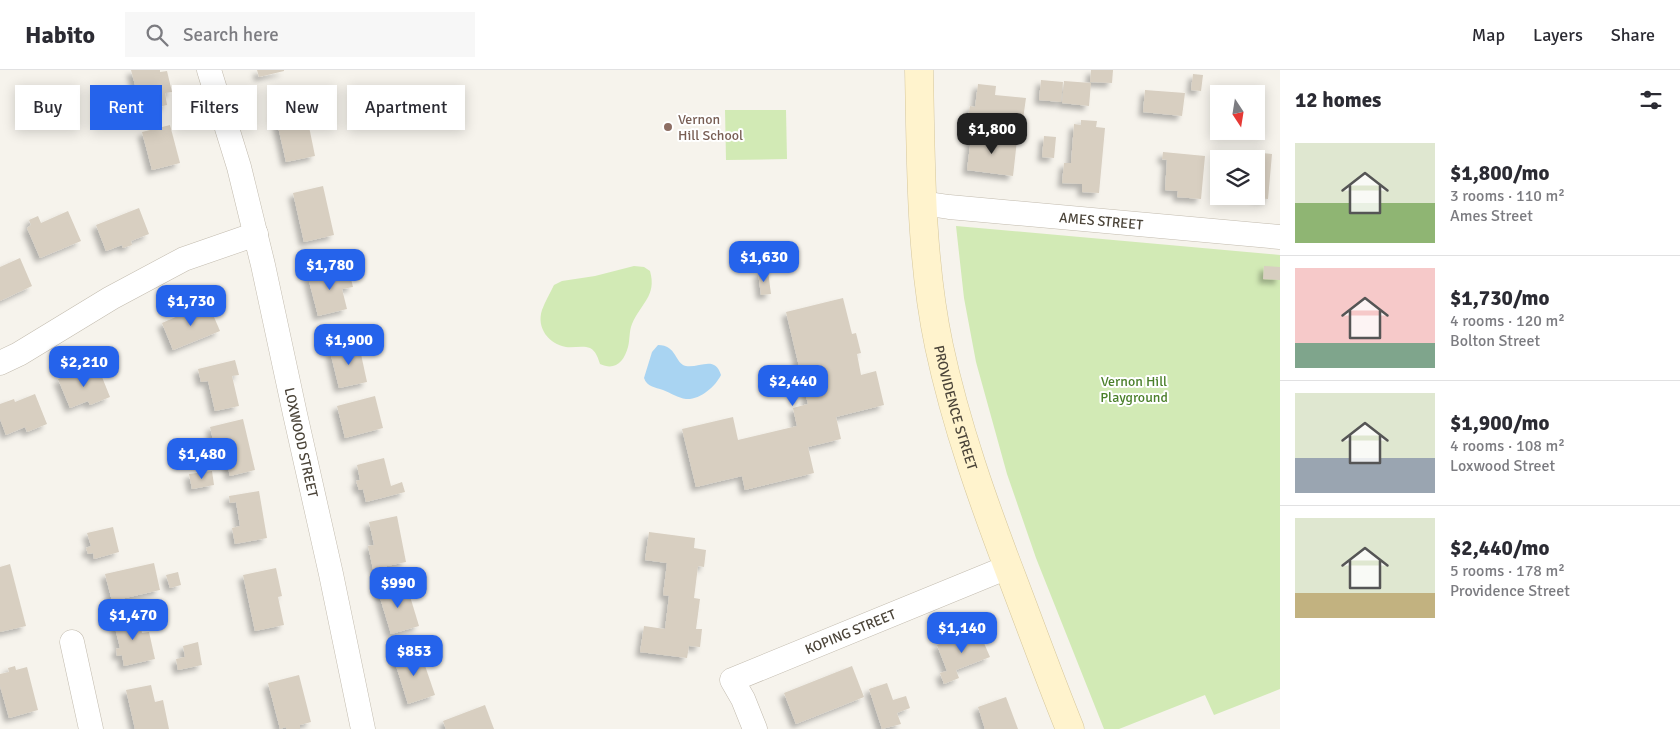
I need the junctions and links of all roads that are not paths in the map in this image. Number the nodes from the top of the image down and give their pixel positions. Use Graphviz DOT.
graph roads {
  1 [pos="210,70"];
  2 [pos="919,70"];
  3 [pos="922,203"];
  4 [pos="256,234"];
  5 [pos="1280,237"];
  6 [pos="0,363"];
  7 [pos="1008,567"];
  8 [pos="72,642"];
  9 [pos="91,729"];
  10 [pos="362,729"];
  11 [pos="755,729"];
  12 [pos="1070,729"];
  1 -- 4 [label="street, LOXWOOD STREET"];
  2 -- 3 [label="main road, PROVIDENCE STREET"];
  3 -- 5 [label="street, AMES STREET"];
  3 -- 7 [label="main road, PROVIDENCE STREET"];
  4 -- 6 [label="street"];
  4 -- 10 [label="street, LOXWOOD STREET"];
  7 -- 11 [label="street, KOPING STREET"];
  7 -- 12 [label="main road, PROVIDENCE STREET"];
  8 -- 9 [label="street"];
}
